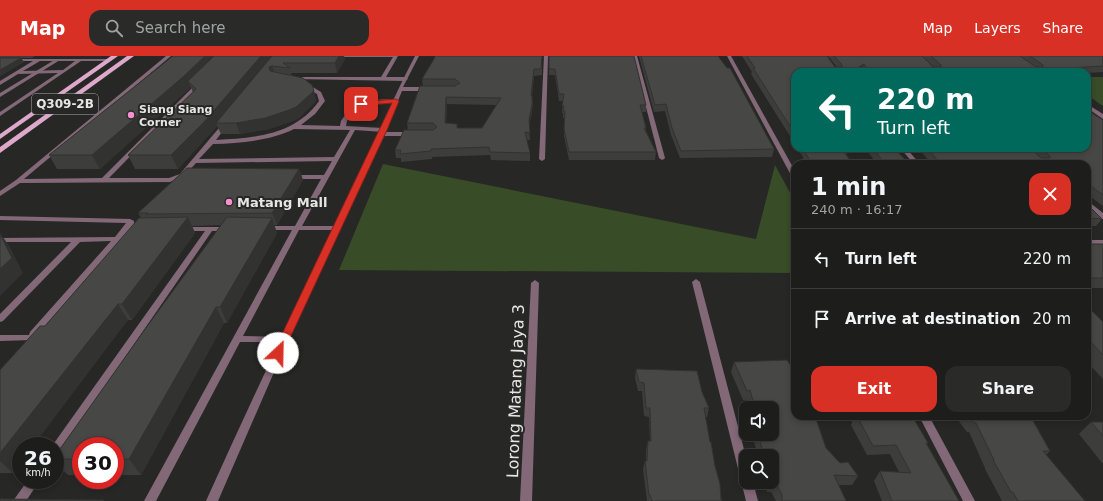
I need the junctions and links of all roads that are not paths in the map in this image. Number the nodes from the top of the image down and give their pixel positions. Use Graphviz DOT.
graph roads {
  1 [pos="12,56"];
  2 [pos="130,56"];
  3 [pos="169,56"];
  4 [pos="329,56"];
  5 [pos="348,56"];
  6 [pos="396,56"];
  7 [pos="417,56"];
  8 [pos="546,56"];
  9 [pos="635,56"];
  10 [pos="729,56"];
  11 [pos="112,58"];
  12 [pos="0,60"];
  13 [pos="6,60"];
  14 [pos="39,60"];
  15 [pos="58,60"];
  16 [pos="80,60"];
  17 [pos="64,71"];
  18 [pos="16,73"];
  19 [pos="36,73"];
  20 [pos="204,79"];
  21 [pos="405,79"];
  22 [pos="383,80"];
  23 [pos="0,83"];
  24 [pos="400,89"];
  25 [pos="432,89"];
  26 [pos="0,95"];
  27 [pos="396,101"];
  28 [pos="1091,108"];
  29 [pos="0,114"];
  30 [pos="1102,115"];
  31 [pos="229,119"];
  32 [pos="292,127"];
  33 [pos="343,128"];
  34 [pos="354,129"];
  35 [pos="382,132"];
  36 [pos="419,134"];
  37 [pos="0,137"];
  38 [pos="211,142"];
  39 [pos="0,152"];
  40 [pos="906,152"];
  41 [pos="662,158"];
  42 [pos="337,159"];
  43 [pos="542,159"];
  44 [pos="913,160"];
  45 [pos="195,161"];
  46 [pos="791,170"];
  47 [pos="182,175"];
  48 [pos="190,176"];
  49 [pos="281,177"];
  50 [pos="326,177"];
  51 [pos="18,181"];
  52 [pos="103,181"];
  53 [pos="0,194"];
  54 [pos="1091,206"];
  55 [pos="1103,217"];
  56 [pos="0,218"];
  57 [pos="257,228"];
  58 [pos="297,228"];
  59 [pos="338,228"];
  60 [pos="172,229"];
  61 [pos="210,229"];
  62 [pos="234,229"];
  63 [pos="78,239"];
  64 [pos="118,239"];
  65 [pos="0,240"];
  66 [pos="1091,242"];
  67 [pos="1103,242"];
  68 [pos="696,282"];
  69 [pos="535,283"];
  70 [pos="0,319"];
  71 [pos="0,338"];
  72 [pos="29,338"];
  73 [pos="237,340"];
  74 [pos="284,340"];
  75 [pos="19,349"];
  76 [pos="926,420"];
  77 [pos="64,437"];
  78 [pos="739,451"];
  79 [pos="28,489"];
  80 [pos="749,489"];
  81 [pos="19,501"];
  82 [pos="150,501"];
  83 [pos="212,501"];
  84 [pos="526,501"];
  85 [pos="752,501"];
  86 [pos="969,501"];
  1 -- 13 [label="street"];
  2 -- 11 [label="main road"];
  2 -- 39 [label="main road, Q309-2B"];
  3 -- 51 [label="street"];
  4 -- 5 [label="street"];
  5 -- 6 [label="street"];
  6 -- 22 [label="street"];
  7 -- 21 [label="street"];
  8 -- 43 [label="street"];
  9 -- 41 [label="street"];
  10 -- 46 [label="street"];
  11 -- 16 [label="street"];
  11 -- 37 [label="main road"];
  12 -- 13 [label="street"];
  13 -- 14 [label="street"];
  14 -- 15 [label="street"];
  14 -- 18 [label="street"];
  15 -- 16 [label="street"];
  15 -- 19 [label="street"];
  16 -- 17 [label="street"];
  17 -- 19 [label="street"];
  17 -- 29 [label="street"];
  18 -- 19 [label="street"];
  18 -- 23 [label="street"];
  19 -- 26 [label="street"];
  20 -- 52 [label="street"];
  21 -- 22 [label="street"];
  21 -- 24 [label="street"];
  22 -- 32 [label="street"];
  24 -- 25 [label="street"];
  24 -- 27 [label="street"];
  27 -- 33 [label="street"];
  27 -- 35 [label="street"];
  28 -- 30 [label="street"];
  31 -- 38 [label="street"];
  32 -- 33 [label="street"];
  32 -- 38 [label="street"];
  33 -- 34 [label="street"];
  34 -- 35 [label="street"];
  34 -- 42 [label="street"];
  35 -- 36 [label="street"];
  35 -- 59 [label="street"];
  38 -- 45 [label="street"];
  40 -- 44 [label="street"];
  42 -- 45 [label="street"];
  42 -- 50 [label="street"];
  45 -- 47 [label="street"];
  47 -- 48 [label="street"];
  47 -- 52 [label="street"];
  49 -- 50 [label="street"];
  50 -- 58 [label="street"];
  51 -- 52 [label="street"];
  51 -- 53 [label="street"];
  54 -- 55 [label="street"];
  56 -- 64 [label="street"];
  57 -- 58 [label="street"];
  58 -- 59 [label="street"];
  58 -- 73 [label="street"];
  59 -- 74 [label="street"];
  60 -- 61 [label="street"];
  61 -- 62 [label="street"];
  61 -- 77 [label="street"];
  63 -- 64 [label="street"];
  63 -- 65 [label="street"];
  63 -- 70 [label="street"];
  64 -- 72 [label="street"];
  66 -- 67 [label="street"];
  68 -- 78 [label="street"];
  69 -- 84 [label="street, Lorong Matang Jaya 3"];
  71 -- 72 [label="street"];
  72 -- 75 [label="street"];
  73 -- 74 [label="street"];
  73 -- 82 [label="street"];
  74 -- 83 [label="street"];
  76 -- 86 [label="street"];
  79 -- 81 [label="street"];
  80 -- 85 [label="street"];
}
